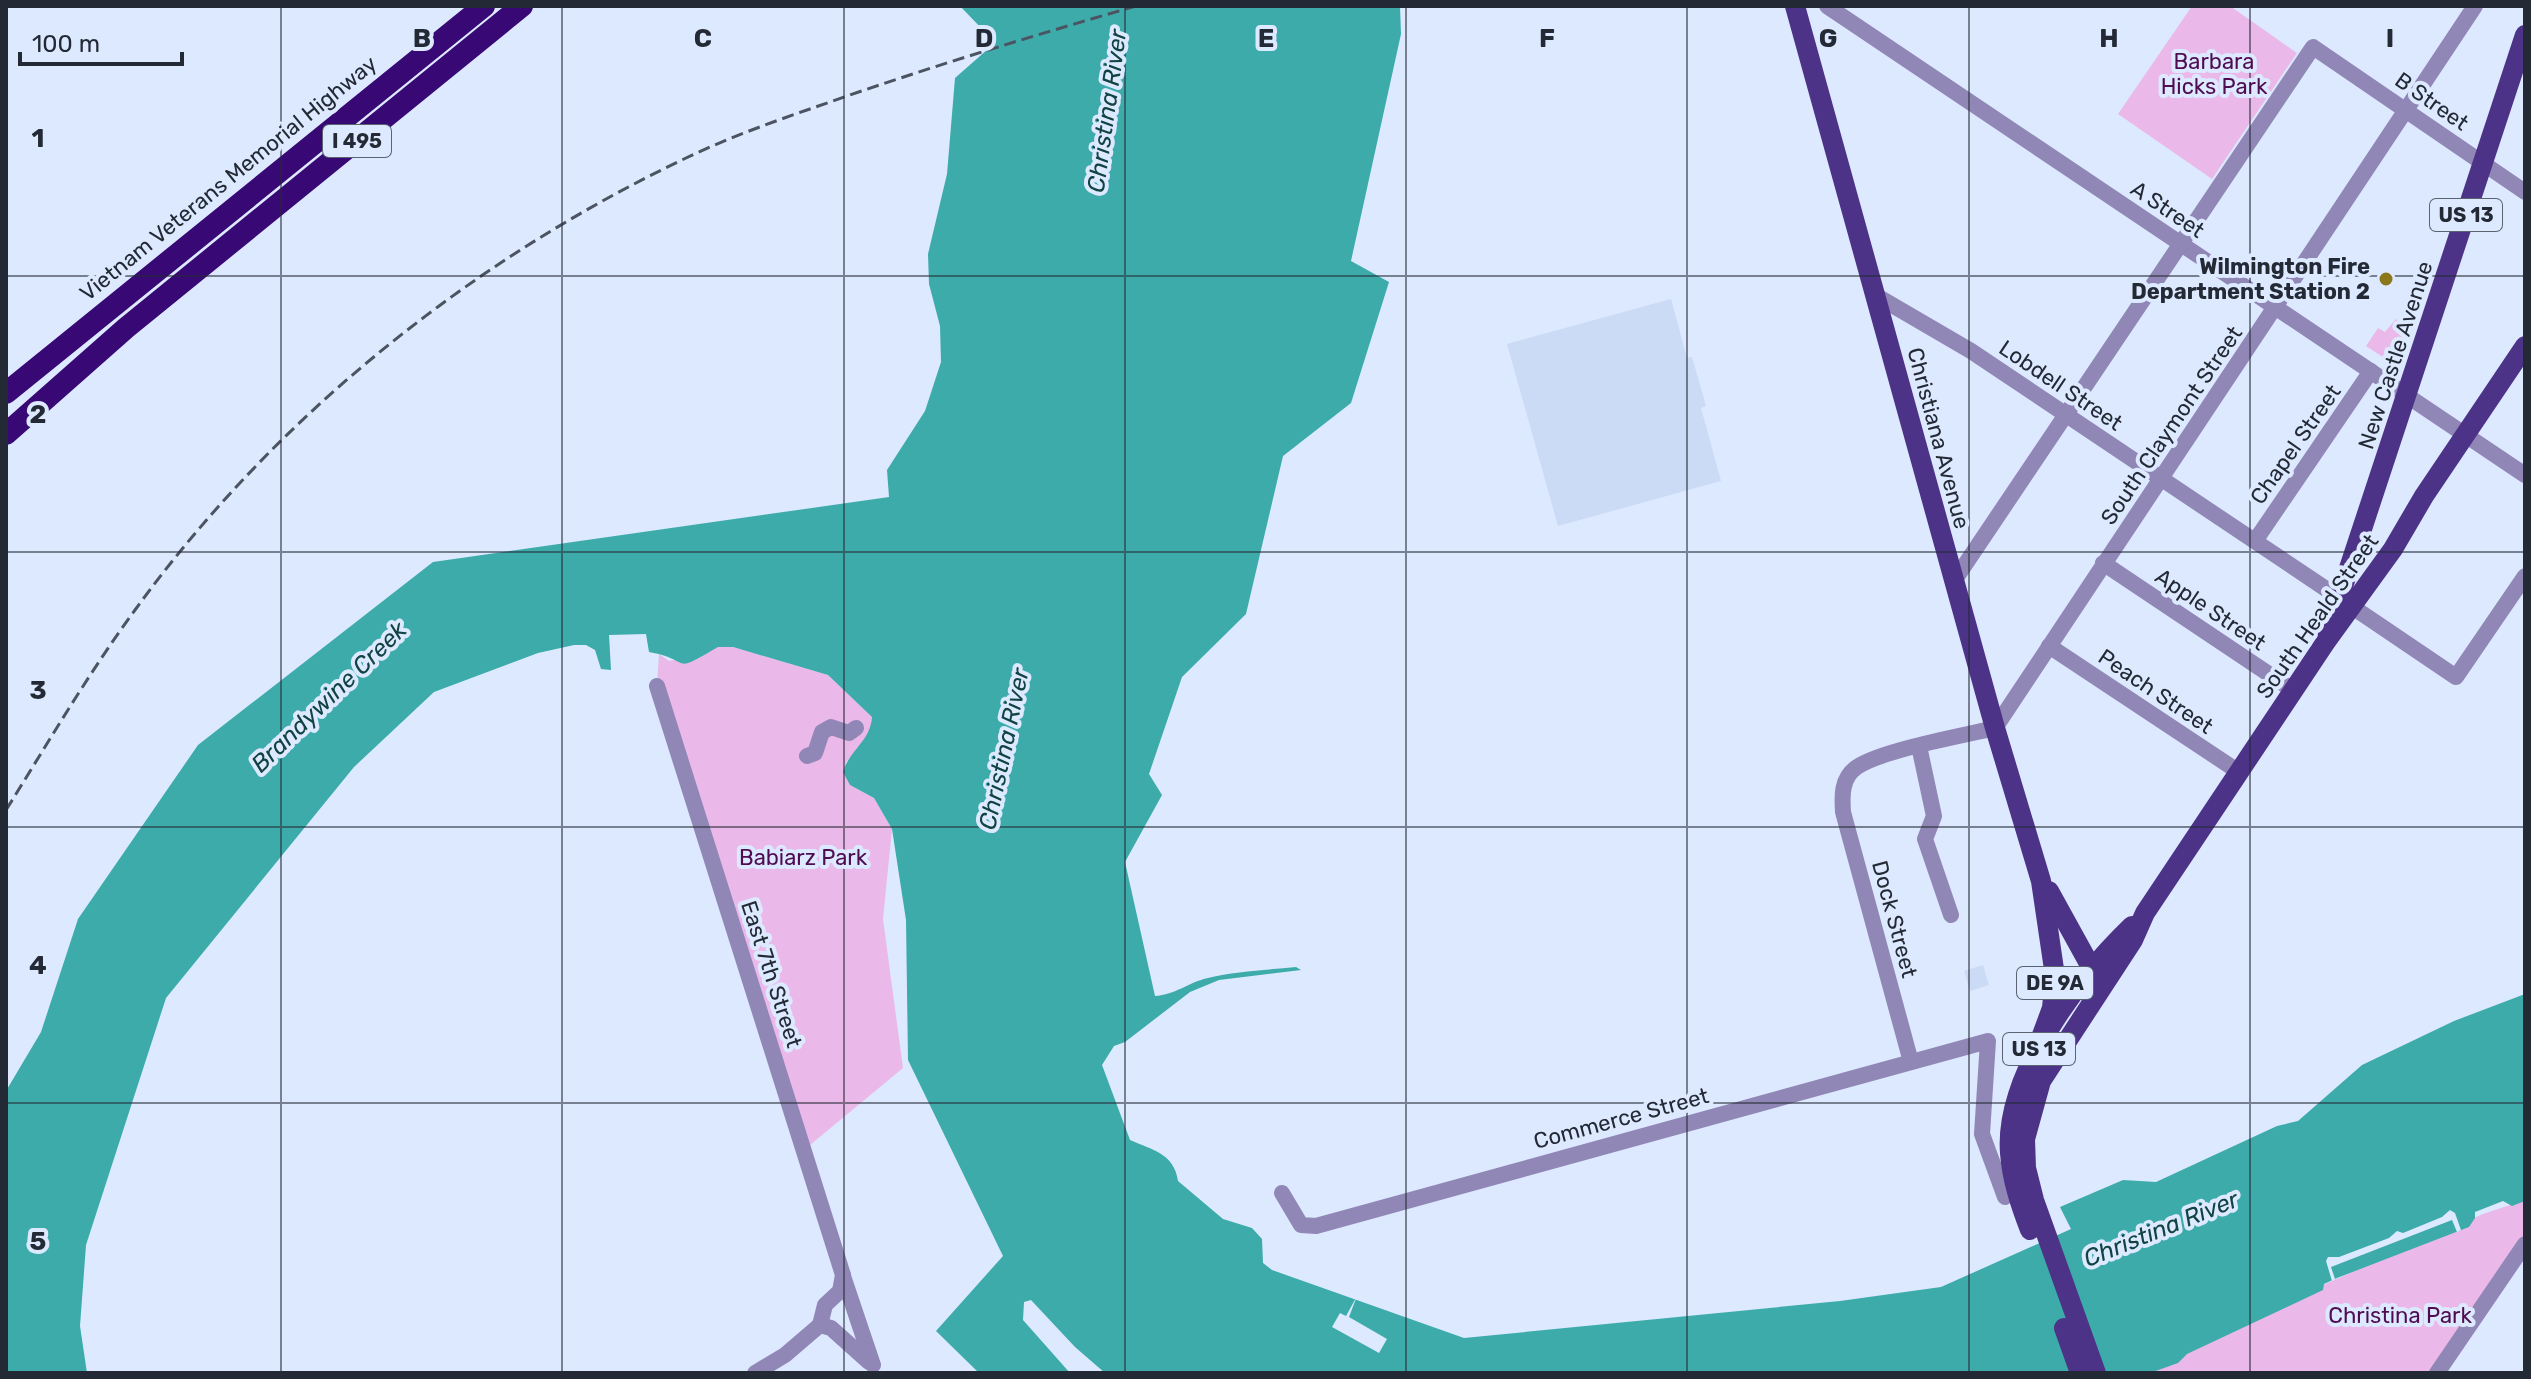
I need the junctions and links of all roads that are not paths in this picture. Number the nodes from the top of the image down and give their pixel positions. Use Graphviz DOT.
graph roads {
  1 [pos="484,6"];
  2 [pos="522,6"];
  3 [pos="1795,6"];
  4 [pos="1827,6"];
  5 [pos="2475,6"];
  6 [pos="2525,35"];
  7 [pos="2408,111"];
  8 [pos="2483,164"];
  9 [pos="2525,192"];
  10 [pos="2181,244"];
  11 [pos="1875,295"];
  12 [pos="2277,308"];
  13 [pos="2525,346"];
  14 [pos="2371,371"];
  15 [pos="6,393"];
  16 [pos="2407,395"];
  17 [pos="2067,416"];
  18 [pos="6,434"];
  19 [pos="2465,434"];
  20 [pos="2525,475"];
  21 [pos="2162,480"];
  22 [pos="2375,494"];
  23 [pos="2405,526"];
  24 [pos="2255,541"];
  25 [pos="2103,563"];
  26 [pos="2525,576"];
  27 [pos="1954,581"];
  28 [pos="2346,603"];
  29 [pos="2049,646"];
  30 [pos="657,686"];
  31 [pos="2294,691"];
  32 [pos="856,728"];
  33 [pos="1995,728"];
  34 [pos="1919,746"];
  35 [pos="807,756"];
  36 [pos="2239,772"];
  37 [pos="2041,881"];
  38 [pos="2044,909"];
  39 [pos="2145,913"];
  40 [pos="1951,915"];
  41 [pos="2063,921"];
  42 [pos="2093,979"];
  43 [pos="2035,1054"];
  44 [pos="1911,1062"];
  45 [pos="2017,1139"];
  46 [pos="1282,1193"];
  47 [pos="2005,1197"];
  48 [pos="2525,1244"];
  49 [pos="843,1275"];
  50 [pos="820,1325"];
  51 [pos="877,1369"];
  52 [pos="755,1373"];
  53 [pos="2080,1373"];
  54 [pos="2096,1373"];
  55 [pos="2437,1373"];
  1 -- 15 [label="highway, Vietnam Veterans Memorial Highway / I 495"];
  2 -- 18 [label="highway, I 495"];
  3 -- 11 [label="main road, Christiana Avenue / DE 9A"];
  4 -- 10 [label="street, A Street"];
  5 -- 7 [label="street, South Claymont Street"];
  6 -- 8 [label="main road, New Castle Avenue / US 13"];
  7 -- 8 [label="street, B Street"];
  7 -- 10 [label="street, B Street"];
  7 -- 12 [label="street, South Claymont Street"];
  8 -- 9 [label="street, B Street"];
  8 -- 16 [label="main road, New Castle Avenue / US 13"];
  10 -- 12 [label="street, A Street"];
  10 -- 17 [label="street"];
  11 -- 17 [label="street, Lobdell Street"];
  11 -- 27 [label="main road, Christiana Avenue / DE 9A"];
  12 -- 14 [label="street, A Street"];
  12 -- 21 [label="street, South Claymont Street"];
  13 -- 19 [label="main road, South Heald Street / US 13"];
  14 -- 16 [label="street, A Street"];
  14 -- 24 [label="street, Chapel Street"];
  16 -- 19 [label="street, A Street"];
  16 -- 22 [label="main road, New Castle Avenue / US 13"];
  17 -- 21 [label="street, Lobdell Street"];
  17 -- 27 [label="street"];
  19 -- 20 [label="street, A Street"];
  19 -- 23 [label="main road, South Heald Street / US 13"];
  21 -- 24 [label="street, Lobdell Street"];
  21 -- 25 [label="street, South Claymont Street"];
  22 -- 23 [label="main road"];
  22 -- 28 [label="main road, New Castle Avenue / US 13"];
  23 -- 28 [label="main road, South Heald Street / US 13"];
  24 -- 28 [label="street, Lobdell Street"];
  25 -- 29 [label="street, South Claymont Street"];
  25 -- 31 [label="street, Apple Street"];
  26 -- 28 [label="street, Lobdell Street"];
  27 -- 33 [label="main road, Christiana Avenue / DE 9A"];
  28 -- 31 [label="main road, South Heald Street / US 13"];
  29 -- 33 [label="street, South Claymont Street"];
  29 -- 36 [label="street, Peach Street"];
  30 -- 49 [label="street, East 7th Street"];
  31 -- 36 [label="main road, South Heald Street / US 13"];
  32 -- 35 [label="street"];
  33 -- 34 [label="street"];
  33 -- 37 [label="main road, Christiana Avenue / DE 9A"];
  34 -- 40 [label="street"];
  34 -- 44 [label="street, Dock Street"];
  36 -- 39 [label="main road, South Heald Street / US 13"];
  37 -- 38 [label="main road, Christiana Avenue / DE 9A"];
  37 -- 41 [label="main road, Christiana Avenue / DE 9A"];
  38 -- 42 [label="main road, Christiana Avenue"];
  38 -- 43 [label="main road, DE 9A"];
  39 -- 41 [label="main road"];
  39 -- 42 [label="main road, South Heald Street / US 13"];
  41 -- 42 [label="main road, Christiana Avenue / DE 9A"];
  42 -- 43 [label="main road, South Heald Street / US 13"];
  42 -- 45 [label="main road, South Heald Street / US 13"];
  43 -- 45 [label="main road, South Heald Street / US 13"];
  44 -- 46 [label="street, Commerce Street"];
  44 -- 47 [label="street, Commerce Street"];
  45 -- 53 [label="main road, US 13"];
  45 -- 54 [label="main road, South Heald Street / US 13"];
  48 -- 55 [label="street"];
  49 -- 50 [label="street"];
  49 -- 51 [label="street, East 7th Street"];
  50 -- 51 [label="street, East 7th Street"];
  50 -- 52 [label="street"];
}
